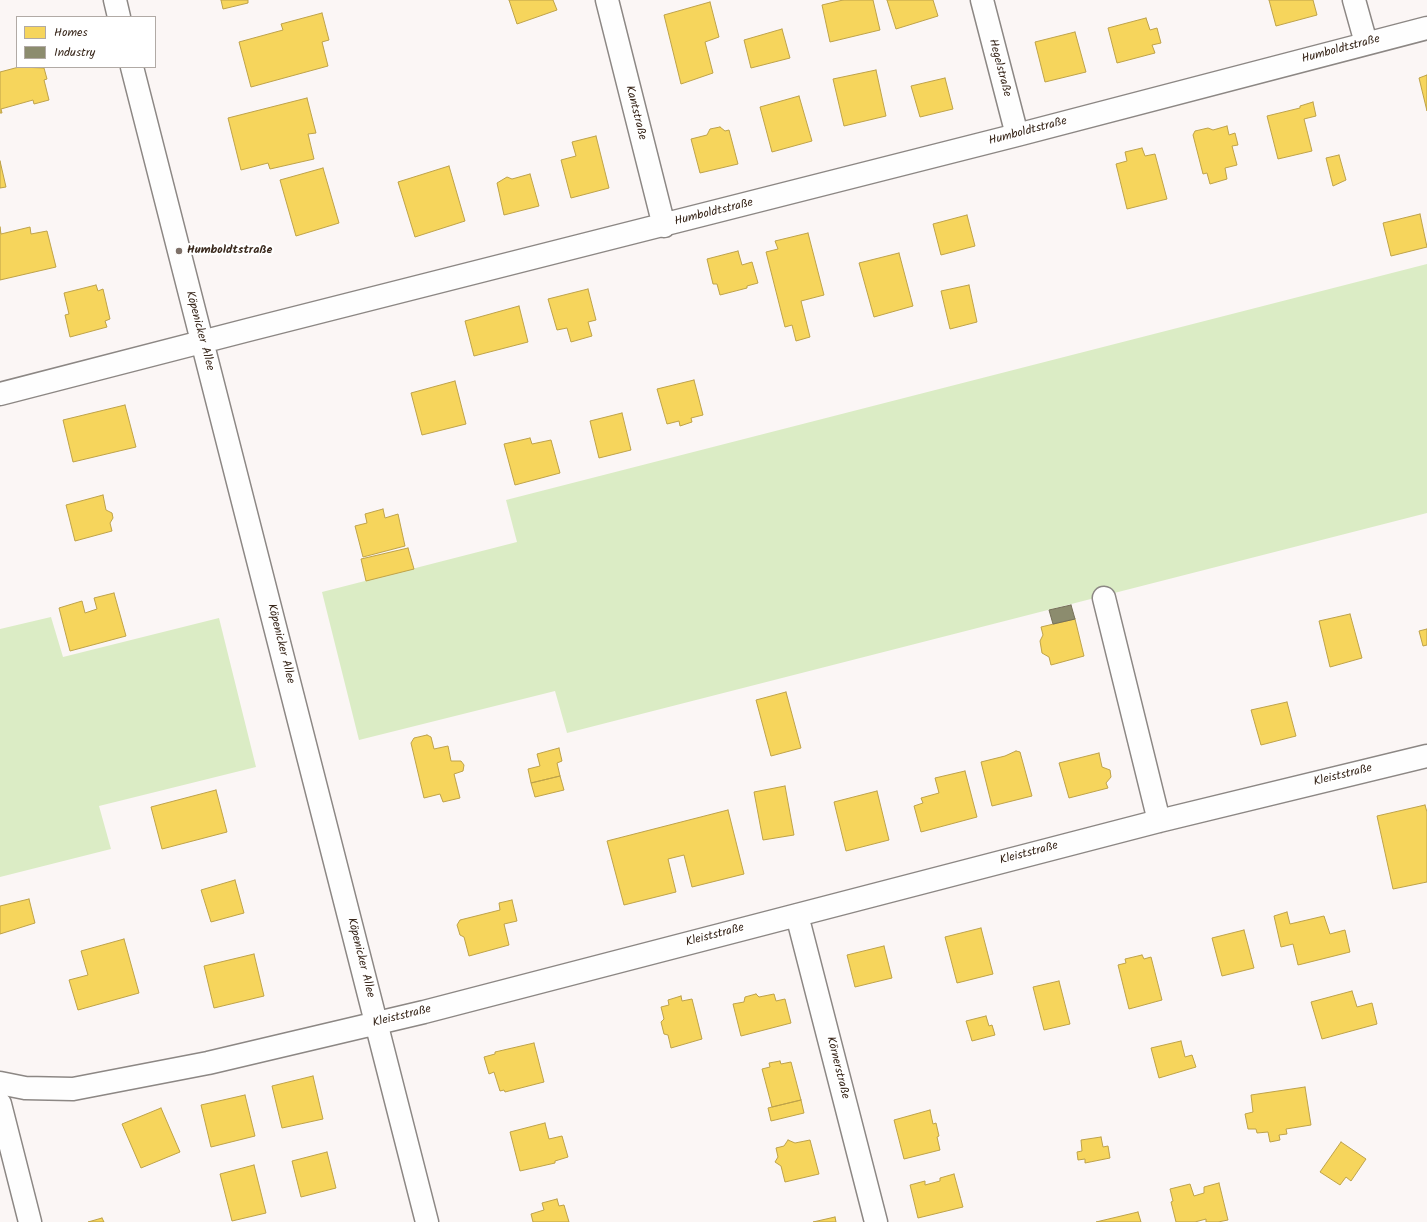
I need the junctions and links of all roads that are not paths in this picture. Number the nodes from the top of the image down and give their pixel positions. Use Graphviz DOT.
graph roads {
  1 [pos="115,0"];
  2 [pos="606,0"];
  3 [pos="982,0"];
  4 [pos="1354,0"];
  5 [pos="119,16"];
  6 [pos="1427,28"];
  7 [pos="1366,43"];
  8 [pos="132,68"];
  9 [pos="1017,135"];
  10 [pos="664,226"];
  11 [pos="202,342"];
  12 [pos="0,394"];
  13 [pos="1104,598"];
  14 [pos="1427,756"];
  15 [pos="1159,821"];
  16 [pos="797,915"];
  17 [pos="377,1023"];
  18 [pos="0,1083"];
  19 [pos="0,1104"];
  20 [pos="30,1222"];
  21 [pos="427,1222"];
  22 [pos="876,1222"];
  1 -- 5 [label="street"];
  2 -- 10 [label="street, Kantstraße"];
  3 -- 9 [label="street, Hegelstraße"];
  4 -- 7 [label="street"];
  6 -- 7 [label="street, Humboldtstraße"];
  7 -- 9 [label="street, Humboldtstraße"];
  8 -- 11 [label="street, Köpenicker Allee"];
  9 -- 10 [label="street, Humboldtstraße"];
  10 -- 11 [label="street, Humboldtstraße"];
  11 -- 12 [label="street, Humboldtstraße"];
  11 -- 17 [label="street, Köpenicker Allee"];
  13 -- 15 [label="street"];
  14 -- 15 [label="street, Kleiststraße"];
  15 -- 16 [label="street, Kleiststraße"];
  16 -- 17 [label="street, Kleiststraße"];
  16 -- 22 [label="street, Körnerstraße"];
  17 -- 18 [label="street, Kleiststraße"];
  17 -- 21 [label="street, Köpenicker Allee"];
  19 -- 20 [label="street"];
}
